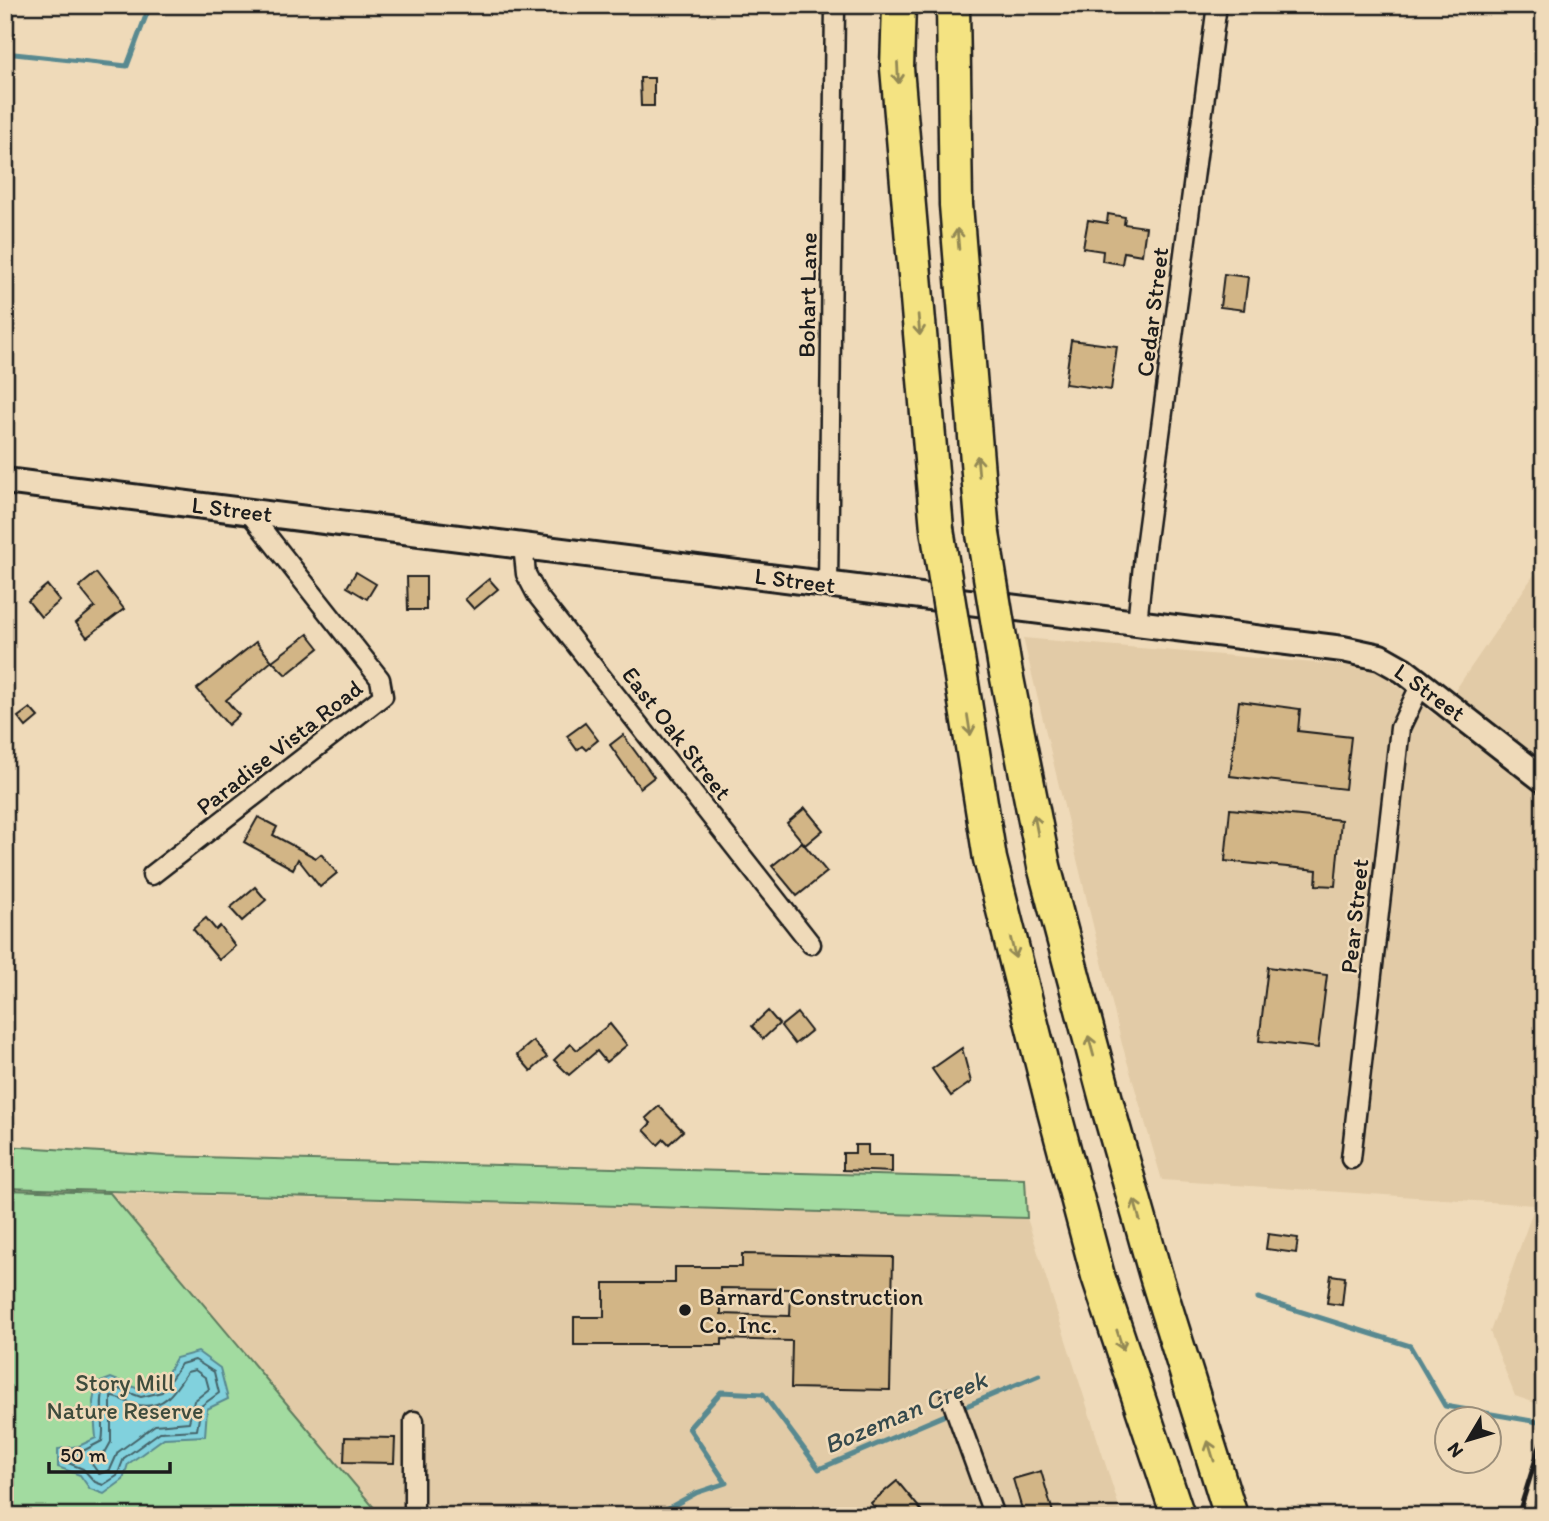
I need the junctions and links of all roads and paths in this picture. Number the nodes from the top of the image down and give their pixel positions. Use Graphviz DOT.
graph roads {
  1 [pos="835,5"];
  2 [pos="899,5"];
  3 [pos="953,5"];
  4 [pos="1217,5"];
  5 [pos="5,481"];
  6 [pos="247,510"];
  7 [pos="523,545"];
  8 [pos="828,584"];
  9 [pos="1137,624"];
  10 [pos="1421,684"];
  11 [pos="1544,780"];
  12 [pos="152,875"];
  13 [pos="811,944"];
  14 [pos="1351,1159"];
  15 [pos="951,1398"];
  16 [pos="414,1421"];
  17 [pos="414,1516"];
  18 [pos="994,1516"];
  19 [pos="1178,1516"];
  20 [pos="1231,1516"];
  1 -- 8 [label="street, Bohart Lane"];
  2 -- 19 [label="highway, one-way, bridge"];
  20 -- 3 [label="highway, one-way, bridge"];
  4 -- 9 [label="street, Cedar Street"];
  5 -- 6 [label="street, L Street"];
  6 -- 7 [label="street, L Street"];
  6 -- 12 [label="street, Paradise Vista Road"];
  7 -- 8 [label="street, L Street"];
  7 -- 13 [label="street, East Oak Street"];
  8 -- 9 [label="street, L Street"];
  9 -- 10 [label="street, L Street"];
  10 -- 11 [label="street, L Street"];
  10 -- 14 [label="street, Pear Street"];
  15 -- 18 [label="street"];
  16 -- 17 [label="street"];
}
